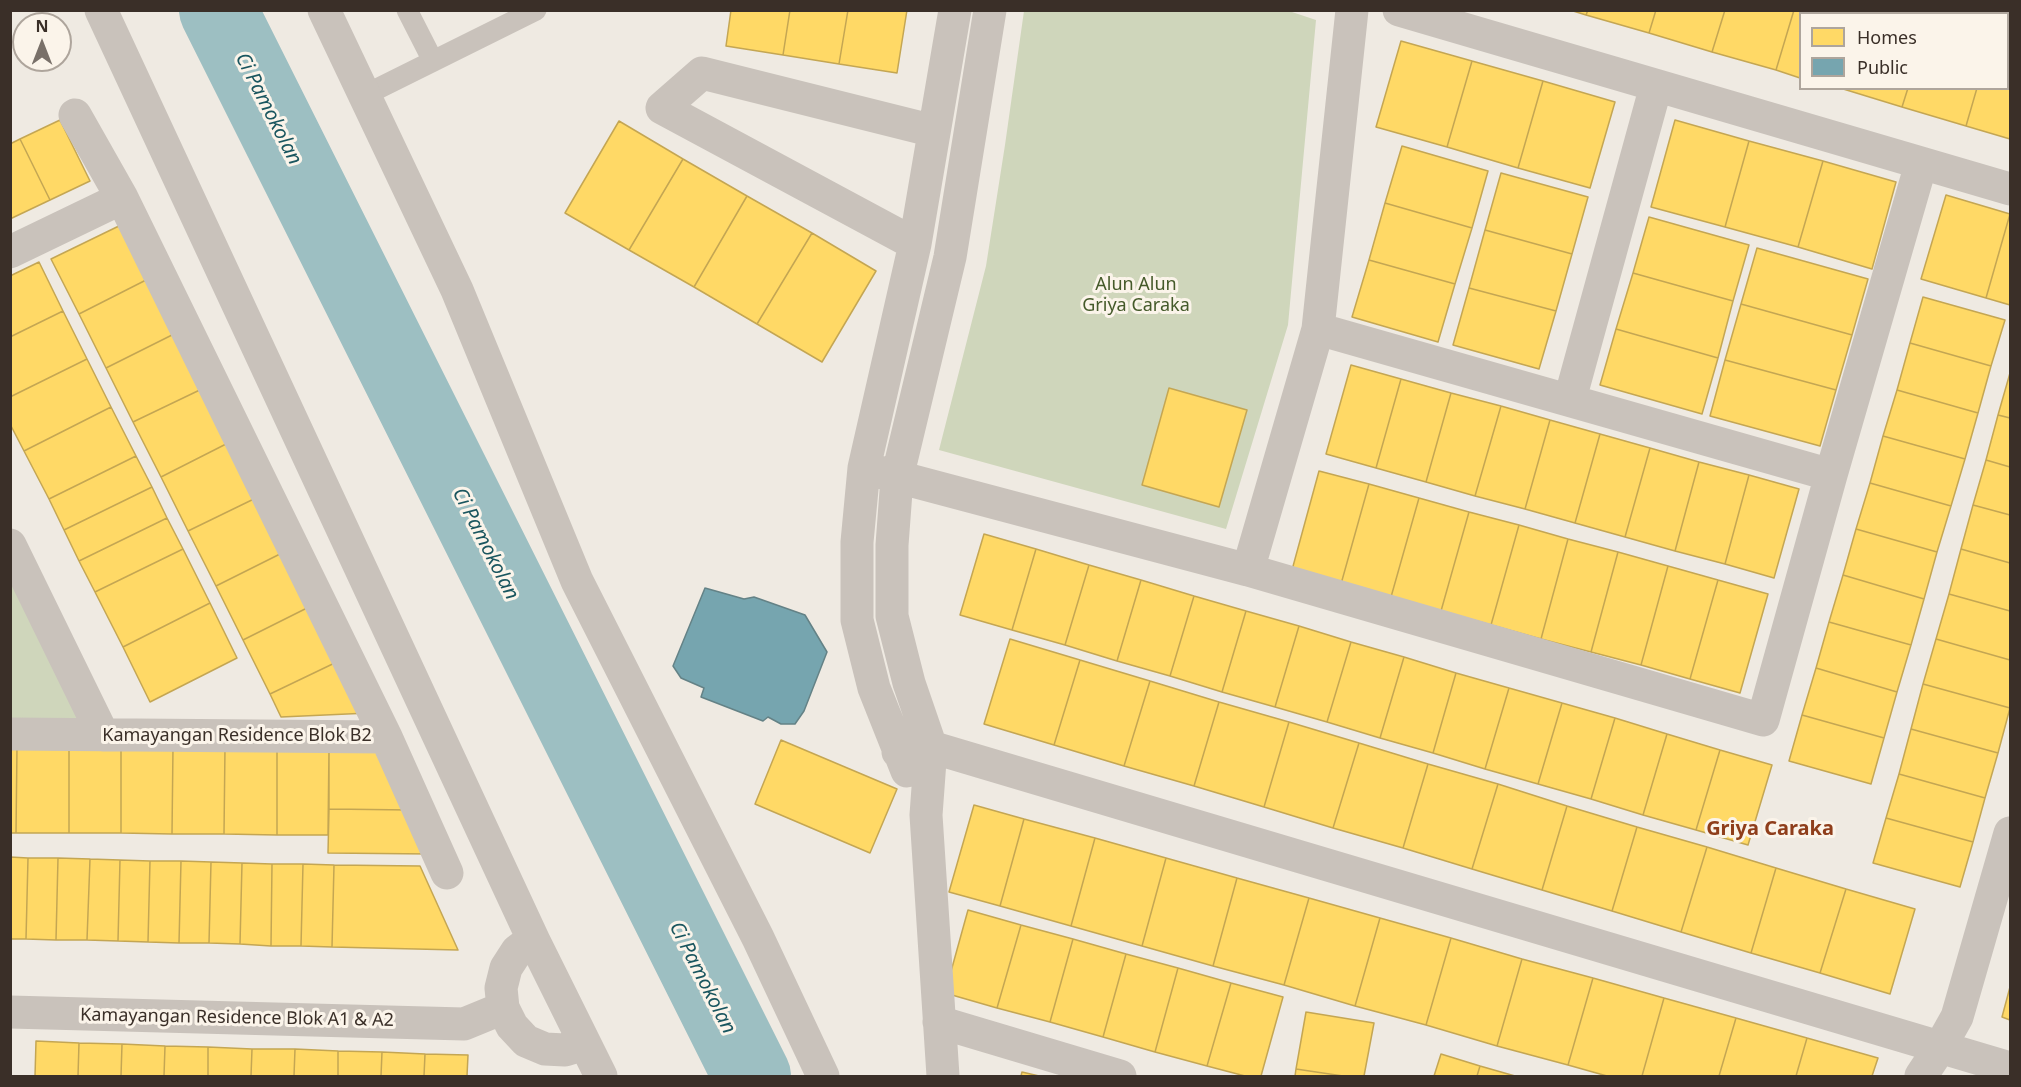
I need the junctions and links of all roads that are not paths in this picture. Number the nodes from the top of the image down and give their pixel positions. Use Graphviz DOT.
graph roads {
  1 [pos="101,10"];
  2 [pos="324,10"];
  3 [pos="407,10"];
  4 [pos="536,10"];
  5 [pos="955,10"];
  6 [pos="990,10"];
  7 [pos="1352,10"];
  8 [pos="1399,10"];
  9 [pos="433,61"];
  10 [pos="1656,86"];
  11 [pos="365,95"];
  12 [pos="75,115"];
  13 [pos="934,131"];
  14 [pos="1921,164"];
  15 [pos="2010,189"];
  16 [pos="122,198"];
  17 [pos="915,244"];
  18 [pos="10,252"];
  19 [pos="1318,329"];
  20 [pos="1570,399"];
  21 [pos="864,468"];
  22 [pos="1831,475"];
  23 [pos="897,477"];
  24 [pos="10,544"];
  25 [pos="1248,570"];
  26 [pos="10,734"];
  27 [pos="103,735"];
  28 [pos="386,736"];
  29 [pos="931,747"];
  30 [pos="898,752"];
  31 [pos="926,815"];
  32 [pos="2010,833"];
  33 [pos="447,873"];
  34 [pos="533,939"];
  35 [pos="503,1008"];
  36 [pos="10,1012"];
  37 [pos="939,1023"];
  38 [pos="585,1044"];
  39 [pos="1939,1049"];
  40 [pos="2010,1068"];
  41 [pos="601,1077"];
  42 [pos="823,1077"];
  43 [pos="943,1077"];
  44 [pos="1120,1077"];
  45 [pos="1921,1077"];
  1 -- 34 [label="street"];
  2 -- 11 [label="street"];
  3 -- 9 [label="lane"];
  4 -- 9 [label="lane"];
  5 -- 13 [label="street"];
  6 -- 23 [label="street"];
  7 -- 19 [label="street"];
  8 -- 10 [label="street"];
  9 -- 11 [label="lane"];
  10 -- 14 [label="street"];
  10 -- 20 [label="street"];
  11 -- 42 [label="street"];
  12 -- 16 [label="street"];
  13 -- 17 [label="street"];
  13 -- 17 [label="street"];
  14 -- 15 [label="street"];
  14 -- 22 [label="street"];
  16 -- 18 [label="street"];
  16 -- 28 [label="street"];
  17 -- 21 [label="street"];
  19 -- 20 [label="street"];
  19 -- 25 [label="street"];
  20 -- 22 [label="street"];
  21 -- 23 [label="street"];
  21 -- 30 [label="street"];
  22 -- 25 [label="street"];
  23 -- 25 [label="street"];
  23 -- 29 [label="street"];
  24 -- 27 [label="street"];
  26 -- 27 [label="street, Kamayangan Residence Blok B2"];
  27 -- 28 [label="street, Kamayangan Residence Blok B2"];
  28 -- 33 [label="street, Kamayangan Residence Blok B2"];
  29 -- 30 [label="street"];
  29 -- 31 [label="street"];
  29 -- 39 [label="street"];
  30 -- 31 [label="street"];
  31 -- 37 [label="street"];
  32 -- 39 [label="street"];
  34 -- 35 [label="street"];
  34 -- 38 [label="street"];
  35 -- 36 [label="street, Kamayangan Residence Blok A1 & A2"];
  35 -- 38 [label="street"];
  37 -- 43 [label="street"];
  37 -- 44 [label="street"];
  38 -- 41 [label="street"];
  39 -- 40 [label="street"];
  39 -- 45 [label="street"];
}
